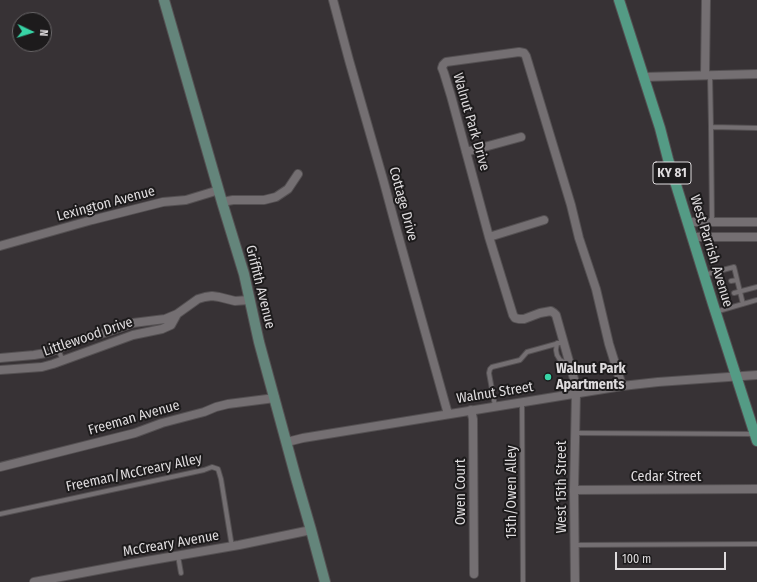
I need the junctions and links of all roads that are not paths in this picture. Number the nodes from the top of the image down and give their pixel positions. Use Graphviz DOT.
graph roads {
  1 [pos="164,0"];
  2 [pos="333,0"];
  3 [pos="619,0"];
  4 [pos="706,0"];
  5 [pos="757,74"];
  6 [pos="707,75"];
  7 [pos="643,77"];
  8 [pos="711,127"];
  9 [pos="757,128"];
  10 [pos="521,137"];
  11 [pos="466,152"];
  12 [pos="298,174"];
  13 [pos="219,190"];
  14 [pos="222,202"];
  15 [pos="544,220"];
  16 [pos="688,222"];
  17 [pos="712,222"];
  18 [pos="757,222"];
  19 [pos="489,236"];
  20 [pos="692,237"];
  21 [pos="757,237"];
  22 [pos="0,246"];
  23 [pos="717,272"];
  24 [pos="704,275"];
  25 [pos="737,280"];
  26 [pos="731,281"];
  27 [pos="757,287"];
  28 [pos="740,292"];
  29 [pos="734,293"];
  30 [pos="249,300"];
  31 [pos="757,300"];
  32 [pos="743,304"];
  33 [pos="728,308"];
  34 [pos="715,312"];
  35 [pos="177,314"];
  36 [pos="112,330"];
  37 [pos="117,341"];
  38 [pos="560,342"];
  39 [pos="58,349"];
  40 [pos="0,358"];
  41 [pos="63,361"];
  42 [pos="0,370"];
  43 [pos="757,375"];
  44 [pos="736,376"];
  45 [pos="622,386"];
  46 [pos="576,393"];
  47 [pos="275,398"];
  48 [pos="522,402"];
  49 [pos="495,406"];
  50 [pos="471,410"];
  51 [pos="448,414"];
  52 [pos="575,433"];
  53 [pos="756,436"];
  54 [pos="287,442"];
  55 [pos="0,466"];
  56 [pos="574,490"];
  57 [pos="757,490"];
  58 [pos="0,514"];
  59 [pos="312,530"];
  60 [pos="757,544"];
  61 [pos="575,545"];
  62 [pos="232,547"];
  63 [pos="178,556"];
  64 [pos="181,573"];
  65 [pos="474,574"];
  66 [pos="34,582"];
  67 [pos="324,582"];
  68 [pos="523,582"];
  69 [pos="575,582"];
  1 -- 13 [label="street, Griffith Avenue"];
  2 -- 51 [label="street, Cottage Drive"];
  3 -- 7 [label="main road, West Parrish Avenue / KY 81"];
  4 -- 6 [label="street"];
  5 -- 6 [label="street"];
  6 -- 7 [label="street"];
  6 -- 8 [label="lane"];
  7 -- 16 [label="main road, West Parrish Avenue / KY 81"];
  8 -- 9 [label="lane"];
  8 -- 17 [label="lane"];
  10 -- 11 [label="street"];
  11 -- 19 [label="street, Walnut Park Drive"];
  11 -- 45 [label="street, Walnut Park Drive"];
  12 -- 14 [label="street"];
  13 -- 14 [label="street, Griffith Avenue"];
  13 -- 22 [label="street, Lexington Avenue"];
  14 -- 30 [label="street, Griffith Avenue"];
  15 -- 19 [label="street"];
  16 -- 17 [label="street"];
  16 -- 20 [label="main road, West Parrish Avenue / KY 81"];
  17 -- 18 [label="street"];
  19 -- 38 [label="street, Walnut Park Drive"];
  20 -- 21 [label="street"];
  20 -- 24 [label="main road, West Parrish Avenue / KY 81"];
  23 -- 24 [label="lane"];
  23 -- 25 [label="lane"];
  23 -- 33 [label="lane"];
  24 -- 34 [label="main road, West Parrish Avenue / KY 81"];
  25 -- 26 [label="lane"];
  25 -- 28 [label="lane"];
  27 -- 28 [label="lane"];
  28 -- 29 [label="lane"];
  28 -- 32 [label="lane"];
  30 -- 35 [label="street, Littlewood Drive"];
  30 -- 47 [label="street, Griffith Avenue"];
  31 -- 32 [label="lane"];
  32 -- 33 [label="lane"];
  33 -- 34 [label="lane"];
  34 -- 44 [label="main road, West Parrish Avenue / KY 81"];
  35 -- 36 [label="street, Littlewood Drive"];
  35 -- 37 [label="street, Littlewood Drive"];
  36 -- 37 [label="lane"];
  36 -- 39 [label="street, Littlewood Drive"];
  37 -- 41 [label="street, Littlewood Drive"];
  38 -- 46 [label="street, Walnut Park Drive"];
  38 -- 49 [label="lane"];
  39 -- 40 [label="street, Littlewood Drive"];
  39 -- 41 [label="lane"];
  41 -- 42 [label="street, Littlewood Drive"];
  43 -- 44 [label="street, Walnut Street"];
  44 -- 45 [label="street, Walnut Street"];
  44 -- 53 [label="main road, West Parrish Avenue / KY 81"];
  45 -- 46 [label="street, Walnut Street"];
  46 -- 48 [label="street, Walnut Street"];
  46 -- 52 [label="street, West 15th Street"];
  47 -- 54 [label="street, Griffith Avenue"];
  47 -- 55 [label="street, Freeman Avenue"];
  48 -- 49 [label="street, Walnut Street"];
  48 -- 68 [label="lane, 15th/Owen Alley"];
  49 -- 50 [label="street, Walnut Street"];
  50 -- 51 [label="street, Walnut Street"];
  50 -- 65 [label="street, Owen Court"];
  51 -- 54 [label="street, Walnut Street"];
  52 -- 53 [label="lane"];
  52 -- 56 [label="street, West 15th Street"];
  54 -- 59 [label="street, Griffith Avenue"];
  56 -- 57 [label="street, Cedar Street"];
  56 -- 61 [label="street, West 15th Street"];
  58 -- 62 [label="lane, Freeman/McCreary Alley"];
  59 -- 62 [label="street, McCreary Avenue"];
  59 -- 67 [label="street, Griffith Avenue"];
  60 -- 61 [label="lane"];
  61 -- 69 [label="street, West 15th Street"];
  62 -- 63 [label="street, McCreary Avenue"];
  63 -- 64 [label="lane"];
  63 -- 66 [label="street, McCreary Avenue"];
}
